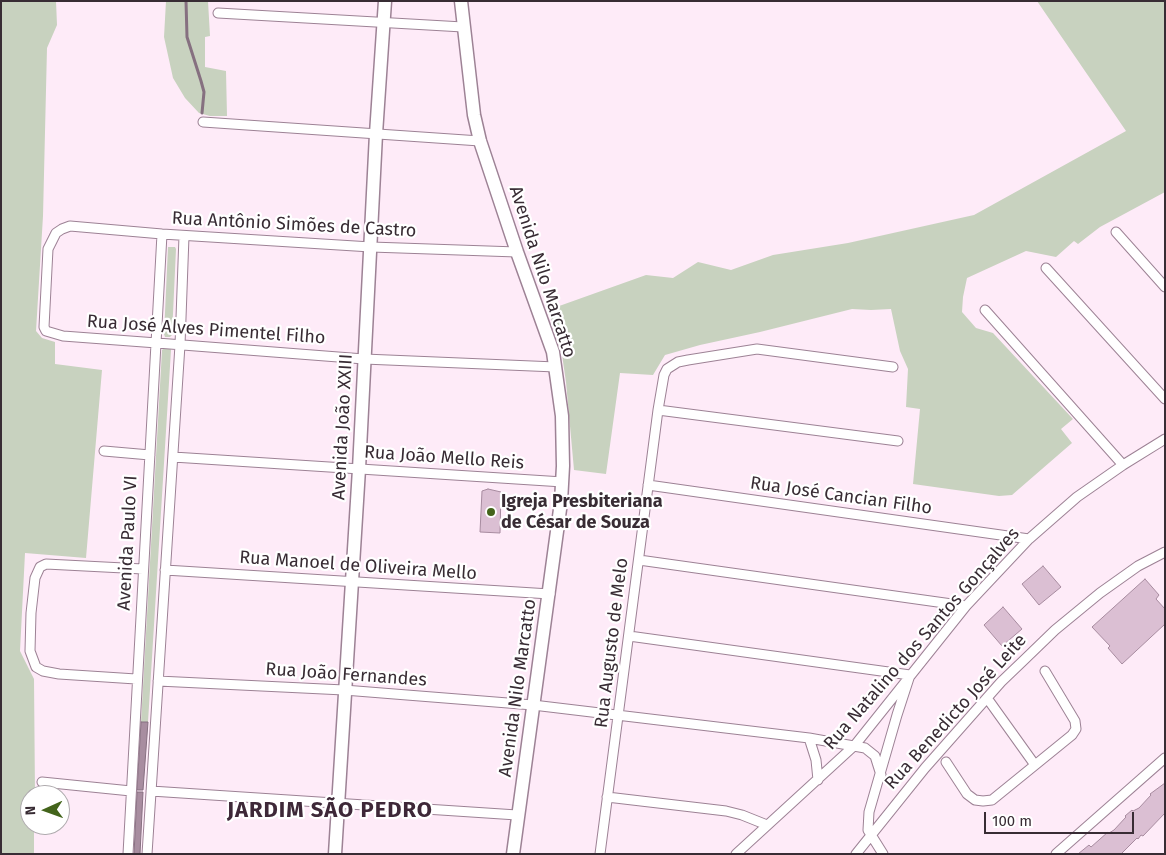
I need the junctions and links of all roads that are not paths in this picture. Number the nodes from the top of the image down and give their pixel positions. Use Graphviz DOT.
graph roads {
  1 [pos="385,1"];
  2 [pos="461,1"];
  3 [pos="218,13"];
  4 [pos="384,22"];
  5 [pos="463,27"];
  6 [pos="203,122"];
  7 [pos="376,134"];
  8 [pos="480,141"];
  9 [pos="1116,232"];
  10 [pos="162,234"];
  11 [pos="184,236"];
  12 [pos="371,247"];
  13 [pos="517,252"];
  14 [pos="1046,268"];
  15 [pos="1165,287"];
  16 [pos="984,310"];
  17 [pos="63,336"];
  18 [pos="157,343"];
  19 [pos="180,345"];
  20 [pos="364,359"];
  21 [pos="556,367"];
  22 [pos="893,367"];
  23 [pos="1165,399"];
  24 [pos="658,410"];
  25 [pos="1165,439"];
  26 [pos="898,441"];
  27 [pos="104,451"];
  28 [pos="150,455"];
  29 [pos="173,458"];
  30 [pos="1123,465"];
  31 [pos="359,469"];
  32 [pos="563,482"];
  33 [pos="648,486"];
  34 [pos="1029,538"];
  35 [pos="1165,552"];
  36 [pos="639,560"];
  37 [pos="143,569"];
  38 [pos="165,570"];
  39 [pos="352,581"];
  40 [pos="550,594"];
  41 [pos="966,606"];
  42 [pos="629,636"];
  43 [pos="1045,671"];
  44 [pos="910,675"];
  45 [pos="136,679"];
  46 [pos="158,681"];
  47 [pos="344,690"];
  48 [pos="987,698"];
  49 [pos="533,705"];
  50 [pos="619,715"];
  51 [pos="809,738"];
  52 [pos="855,746"];
  53 [pos="887,750"];
  54 [pos="875,756"];
  55 [pos="1165,758"];
  56 [pos="946,762"];
  57 [pos="1035,765"];
  58 [pos="881,775"];
  59 [pos="818,780"];
  60 [pos="42,782"];
  61 [pos="131,791"];
  62 [pos="151,791"];
  63 [pos="607,797"];
  64 [pos="337,802"];
  65 [pos="517,815"];
  66 [pos="768,825"];
  67 [pos="870,834"];
  68 [pos="128,854"];
  69 [pos="147,854"];
  70 [pos="334,854"];
  71 [pos="513,854"];
  72 [pos="600,854"];
  73 [pos="736,854"];
  74 [pos="856,854"];
  75 [pos="883,854"];
  76 [pos="1056,854"];
  1 -- 4 [label="street, Avenida João XXIII"];
  2 -- 5 [label="street, Avenida Nilo Marcatto"];
  3 -- 4 [label="street"];
  4 -- 5 [label="street"];
  4 -- 7 [label="street, Avenida João XXIII"];
  5 -- 8 [label="street, Avenida Nilo Marcatto"];
  6 -- 7 [label="street"];
  7 -- 8 [label="street"];
  7 -- 12 [label="street, Avenida João XXIII"];
  8 -- 13 [label="street, Avenida Nilo Marcatto"];
  9 -- 15 [label="street"];
  10 -- 11 [label="street, Rua Antônio Simões de Castro"];
  10 -- 17 [label="street, Rua Antônio Simões de Castro"];
  10 -- 18 [label="street, Avenida Paulo VI"];
  11 -- 12 [label="street, Rua Antônio Simões de Castro"];
  11 -- 19 [label="street"];
  12 -- 13 [label="street, Rua Antônio Simões de Castro"];
  12 -- 20 [label="street, Avenida João XXIII"];
  13 -- 21 [label="street, Avenida Nilo Marcatto"];
  14 -- 23 [label="street"];
  16 -- 30 [label="street"];
  17 -- 18 [label="street, Rua José Alves Pimentel Filho"];
  18 -- 19 [label="street, Rua José Alves Pimentel Filho"];
  18 -- 28 [label="street, Avenida Paulo VI"];
  19 -- 20 [label="street, Rua José Alves Pimentel Filho"];
  19 -- 29 [label="street"];
  20 -- 21 [label="street, Rua José Alves Pimentel Filho"];
  20 -- 31 [label="street, Avenida João XXIII"];
  21 -- 32 [label="street, Avenida Nilo Marcatto"];
  22 -- 24 [label="street, Rua Augusto de Melo"];
  24 -- 26 [label="street"];
  24 -- 33 [label="street, Rua Augusto de Melo"];
  25 -- 30 [label="street, Rua Natalino dos Santos Gonçalves"];
  27 -- 28 [label="street"];
  28 -- 37 [label="street, Avenida Paulo VI"];
  29 -- 31 [label="street, Rua João Mello Reis"];
  29 -- 38 [label="street"];
  30 -- 34 [label="street, Rua Natalino dos Santos Gonçalves"];
  31 -- 32 [label="street, Rua João Mello Reis"];
  31 -- 39 [label="street, Avenida João XXIII"];
  32 -- 40 [label="street, Avenida Nilo Marcatto"];
  33 -- 34 [label="street, Rua José Cancian Filho"];
  33 -- 36 [label="street, Rua Augusto de Melo"];
  34 -- 41 [label="street, Rua Natalino dos Santos Gonçalves"];
  35 -- 48 [label="street, Rua Benedicto José Leite"];
  36 -- 41 [label="street"];
  36 -- 42 [label="street, Rua Augusto de Melo"];
  37 -- 45 [label="street, Avenida Paulo VI"];
  37 -- 45 [label="street"];
  38 -- 39 [label="street, Rua Manoel de Oliveira Mello"];
  38 -- 46 [label="street"];
  39 -- 40 [label="street, Rua Manoel de Oliveira Mello"];
  39 -- 47 [label="street, Avenida João XXIII"];
  40 -- 49 [label="street, Avenida Nilo Marcatto"];
  41 -- 44 [label="street, Rua Natalino dos Santos Gonçalves"];
  42 -- 44 [label="street"];
  42 -- 50 [label="street, Rua Augusto de Melo"];
  43 -- 57 [label="street"];
  44 -- 52 [label="street, Rua Natalino dos Santos Gonçalves"];
  44 -- 53 [label="street"];
  45 -- 61 [label="street, Avenida Paulo VI"];
  46 -- 47 [label="street, Rua João Fernandes"];
  46 -- 62 [label="street"];
  47 -- 49 [label="street, Rua João Fernandes"];
  47 -- 64 [label="street, Avenida João XXIII"];
  48 -- 57 [label="street"];
  48 -- 67 [label="street, Rua Benedicto José Leite"];
  49 -- 50 [label="street, Rua João Fernandes"];
  49 -- 65 [label="street, Avenida Nilo Marcatto"];
  50 -- 51 [label="street, Rua João Fernandes"];
  50 -- 63 [label="street, Rua Augusto de Melo"];
  51 -- 52 [label="street, Rua João Fernandes"];
  51 -- 59 [label="street"];
  52 -- 54 [label="street, Rua João Fernandes"];
  52 -- 59 [label="street, Rua Natalino dos Santos Gonçalves"];
  53 -- 54 [label="street"];
  53 -- 58 [label="street"];
  54 -- 58 [label="street"];
  55 -- 76 [label="street"];
  56 -- 57 [label="street"];
  58 -- 67 [label="street"];
  59 -- 66 [label="street, Rua Natalino dos Santos Gonçalves"];
  60 -- 61 [label="street"];
  61 -- 68 [label="street, Avenida Paulo VI"];
  62 -- 64 [label="street"];
  62 -- 69 [label="street"];
  63 -- 66 [label="street"];
  63 -- 72 [label="street, Rua Augusto de Melo"];
  64 -- 65 [label="street"];
  64 -- 70 [label="street, Avenida João XXIII"];
  65 -- 71 [label="street, Avenida Nilo Marcatto"];
  66 -- 73 [label="street, Rua Natalino dos Santos Gonçalves"];
  67 -- 74 [label="street, Rua Benedicto José Leite"];
  67 -- 75 [label="street"];
}
